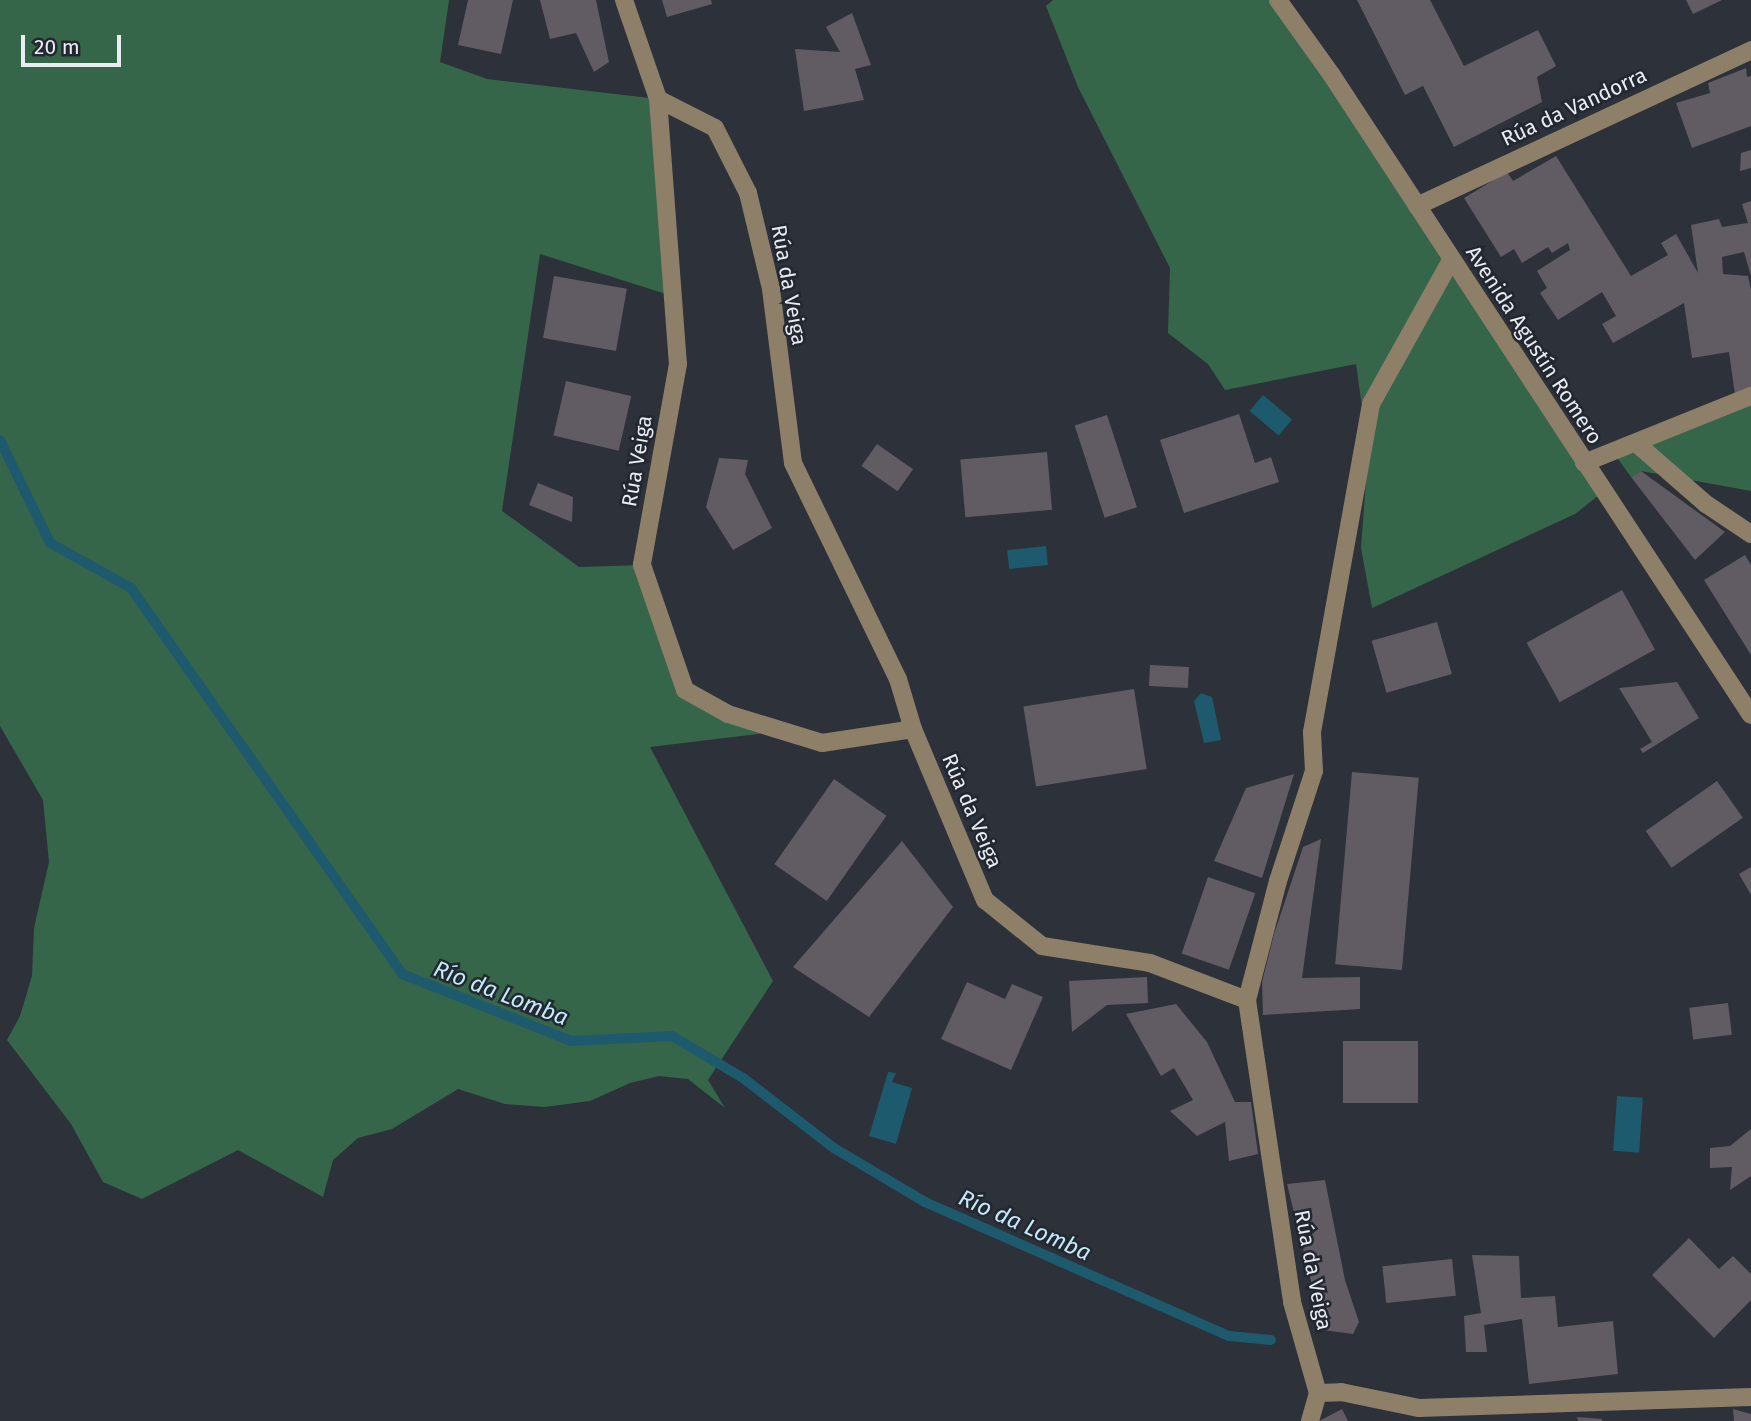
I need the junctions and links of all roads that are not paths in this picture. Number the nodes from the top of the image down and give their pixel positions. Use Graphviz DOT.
graph roads {
  1 [pos="624,0"];
  2 [pos="1278,0"];
  3 [pos="1751,50"];
  4 [pos="658,99"];
  5 [pos="1417,206"];
  6 [pos="1451,260"];
  7 [pos="1751,396"];
  8 [pos="1636,443"];
  9 [pos="1584,463"];
  10 [pos="1751,534"];
  11 [pos="1751,715"];
  12 [pos="913,729"];
  13 [pos="1247,1000"];
  14 [pos="1318,1392"];
  15 [pos="1751,1397"];
  16 [pos="1310,1421"];
  1 -- 4 [label="street, Rúa Veiga"];
  2 -- 5 [label="street, Avenida Agustín Romero"];
  3 -- 5 [label="street, Rúa da Vandorra"];
  4 -- 12 [label="street, Rúa da Veiga"];
  4 -- 12 [label="street, Rúa Veiga"];
  5 -- 6 [label="street, Avenida Agustín Romero"];
  6 -- 9 [label="street, Avenida Agustín Romero"];
  6 -- 13 [label="street"];
  7 -- 8 [label="street"];
  8 -- 9 [label="street"];
  8 -- 10 [label="street"];
  9 -- 11 [label="street, Avenida Agustín Romero"];
  12 -- 13 [label="street, Rúa da Veiga"];
  13 -- 14 [label="street, Rúa da Veiga"];
  14 -- 15 [label="street"];
  14 -- 16 [label="street"];
}
